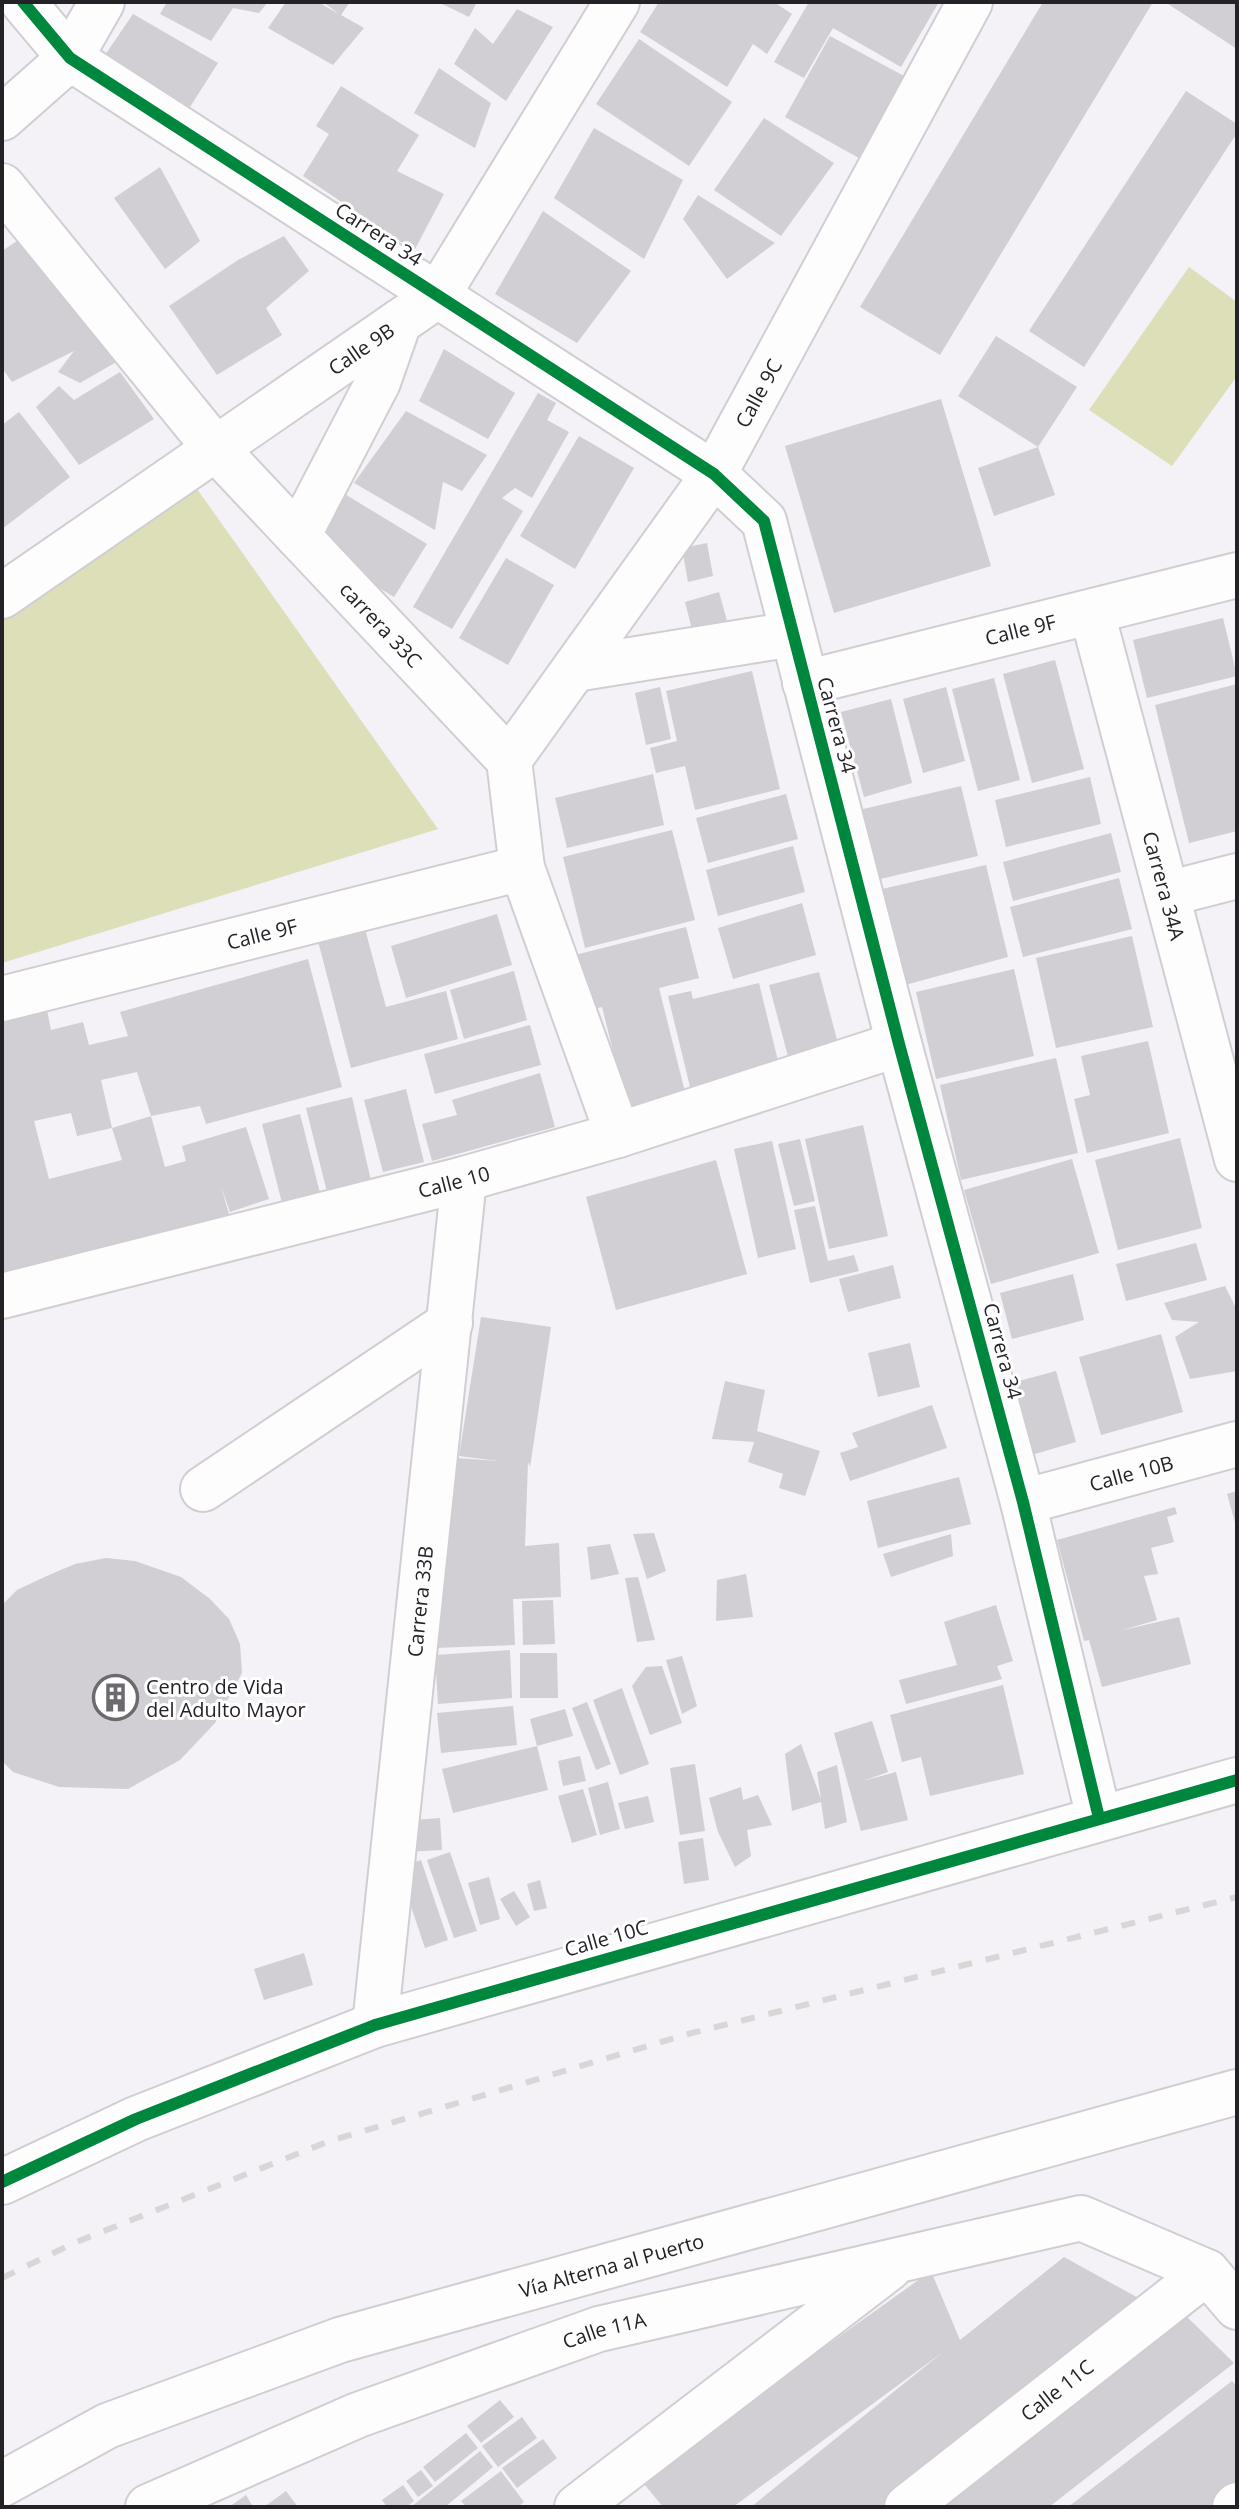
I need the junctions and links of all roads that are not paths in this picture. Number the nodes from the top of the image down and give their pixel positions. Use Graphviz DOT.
graph roads {
  1 [pos="23,2"];
  2 [pos="102,2"];
  3 [pos="617,2"];
  4 [pos="970,2"];
  5 [pos="70,58"];
  6 [pos="2,118"];
  7 [pos="2,186"];
  8 [pos="437,296"];
  9 [pos="399,322"];
  10 [pos="216,449"];
  11 [pos="714,474"];
  12 [pos="298,536"];
  13 [pos="1237,575"];
  14 [pos="2,596"];
  15 [pos="1092,613"];
  16 [pos="793,634"];
  17 [pos="575,669"];
  18 [pos="805,683"];
  19 [pos="509,760"];
  20 [pos="522,868"];
  21 [pos="1237,876"];
  22 [pos="1167,894"];
  23 [pos="2,999"];
  24 [pos="899,1044"];
  25 [pos="618,1135"];
  26 [pos="1237,1159"];
  27 [pos="464,1179"];
  28 [pos="2,1296"];
  29 [pos="450,1323"];
  30 [pos="1237,1444"];
  31 [pos="203,1489"];
  32 [pos="1023,1502"];
  33 [pos="1237,1780"];
  34 [pos="1099,1818"];
  35 [pos="375,2025"];
  36 [pos="1237,2092"];
  37 [pos="2,2182"];
  38 [pos="901,2259"];
  39 [pos="1207,2272"];
  40 [pos="1237,2307"];
  41 [pos="2,2484"];
  42 [pos="607,2498"];
  43 [pos="148,2507"];
  44 [pos="907,2507"];
  1 -- 5 [label="street, Carrera 34"];
  2 -- 5 [label="street"];
  3 -- 8 [label="street, Calle 9B"];
  4 -- 11 [label="street, Calle 9C"];
  5 -- 6 [label="street"];
  5 -- 8 [label="street, Carrera 34"];
  7 -- 10 [label="street, carrera 33C"];
  8 -- 9 [label="street, Calle 9B"];
  8 -- 11 [label="street, Carrera 34"];
  9 -- 10 [label="street, Calle 9B"];
  9 -- 12 [label="street"];
  10 -- 12 [label="street, carrera 33C"];
  10 -- 14 [label="street, Calle 9B"];
  11 -- 16 [label="street, Carrera 34"];
  11 -- 17 [label="street, Calle 9C"];
  12 -- 19 [label="street, carrera 33C"];
  13 -- 15 [label="street, Calle 9F"];
  15 -- 18 [label="street, Calle 9F"];
  15 -- 22 [label="street, Carrera 34A"];
  16 -- 17 [label="street"];
  16 -- 18 [label="street, Carrera 34"];
  17 -- 19 [label="street, Calle 9C"];
  18 -- 24 [label="street, Carrera 34"];
  19 -- 20 [label="street"];
  20 -- 23 [label="street, Calle 9F"];
  20 -- 25 [label="street"];
  21 -- 22 [label="street"];
  22 -- 26 [label="street, Carrera 34A"];
  24 -- 25 [label="street, Calle 10"];
  24 -- 32 [label="street, Carrera 34"];
  25 -- 27 [label="street, Calle 10"];
  27 -- 28 [label="street, Calle 10"];
  27 -- 29 [label="street, Carrera 33B"];
  29 -- 31 [label="street"];
  29 -- 35 [label="street, Carrera 33B"];
  30 -- 32 [label="street, Calle 10B"];
  32 -- 34 [label="street, Carrera 34"];
  33 -- 34 [label="street, Calle 10C"];
  34 -- 35 [label="street, Calle 10C"];
  35 -- 37 [label="street, Calle 10C"];
  36 -- 41 [label="street, Vía Alterna al Puerto"];
  38 -- 39 [label="street, Calle 11A"];
  38 -- 42 [label="street"];
  38 -- 43 [label="street, Calle 11A"];
  39 -- 40 [label="street"];
  39 -- 44 [label="street, Calle 11C"];
}
